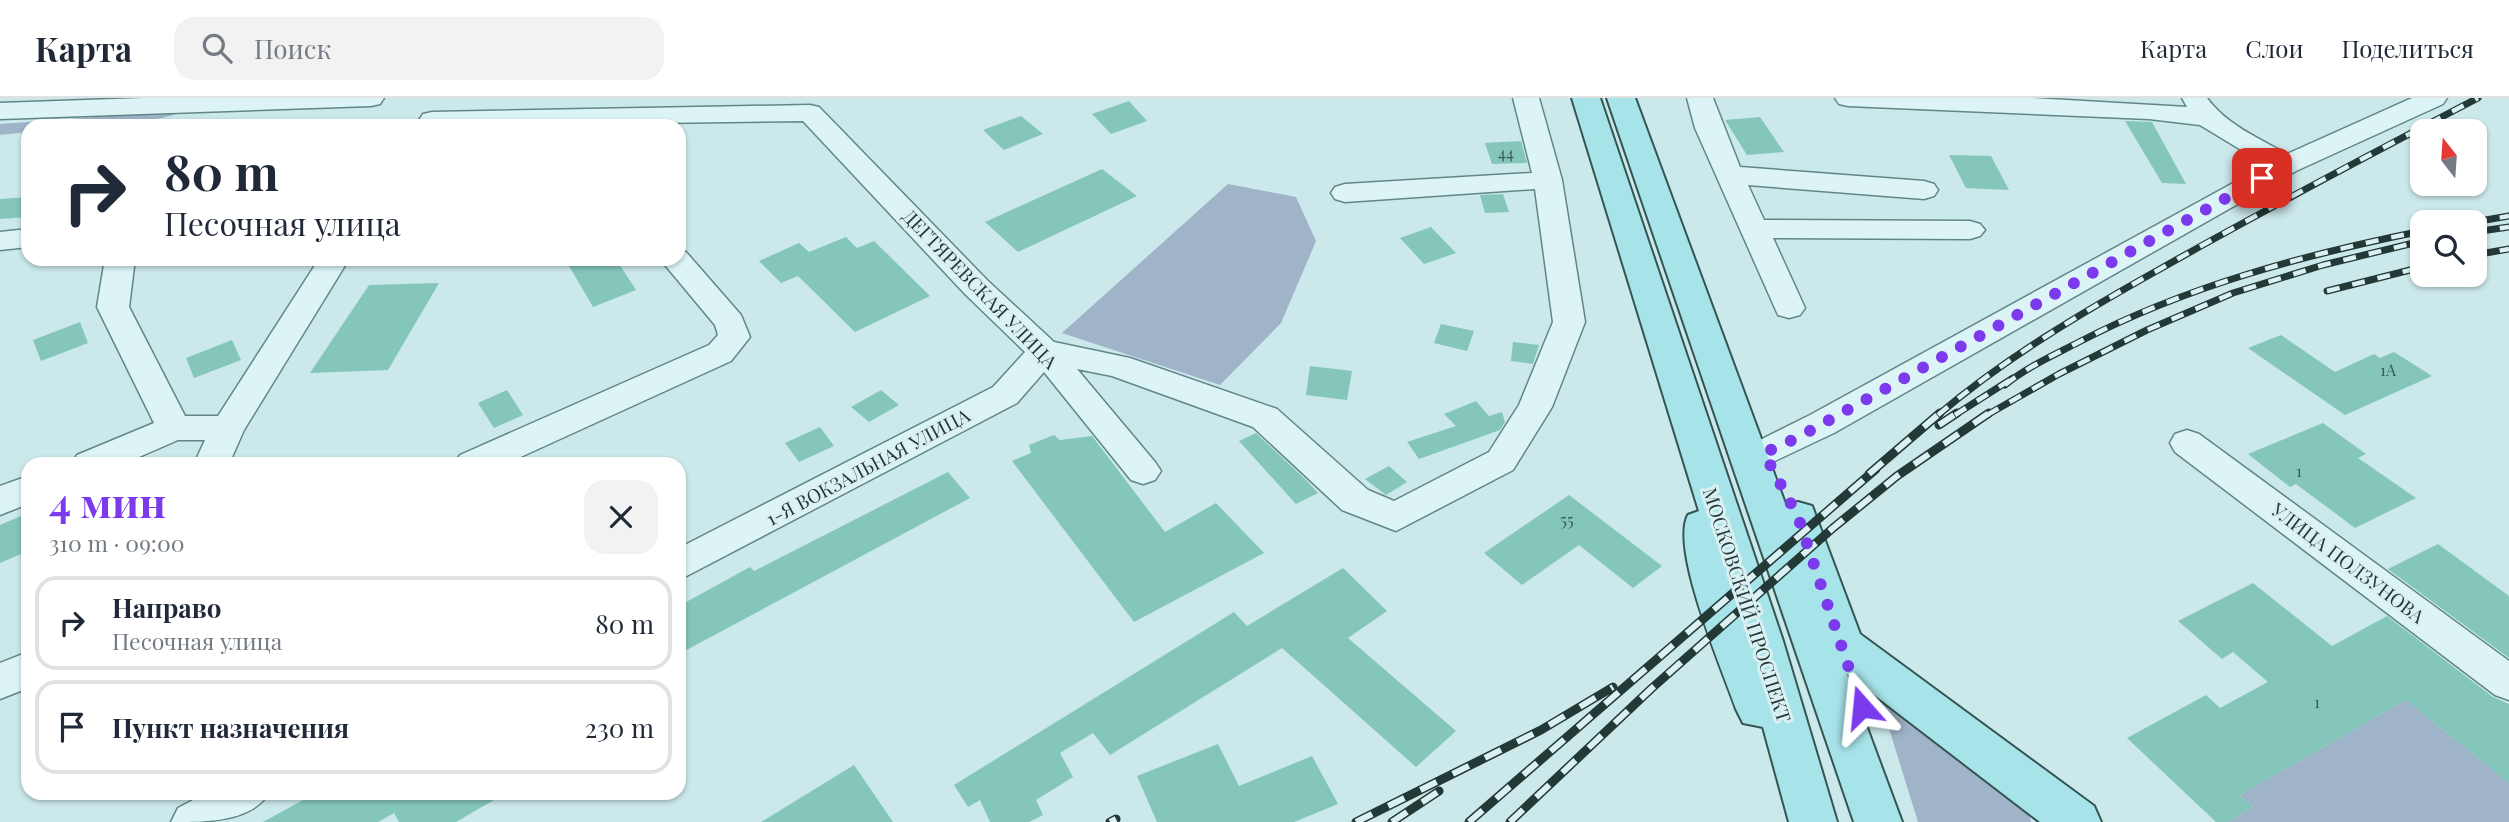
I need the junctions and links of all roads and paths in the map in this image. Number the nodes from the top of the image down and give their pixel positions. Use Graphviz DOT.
graph roads {
  1 [pos="371,98"];
  2 [pos="1526,98"];
  3 [pos="1586,98"];
  4 [pos="1621,98"];
  5 [pos="1700,98"];
  6 [pos="1848,98"];
  7 [pos="2434,98"];
  8 [pos="194,100"];
  9 [pos="76,102"];
  10 [pos="810,106"];
  11 [pos="2200,108"];
  12 [pos="0,111"];
  13 [pos="433,115"];
  14 [pos="494,119"];
  15 [pos="616,119"];
  16 [pos="2286,165"];
  17 [pos="1731,175"];
  18 [pos="1548,180"];
  19 [pos="1924,190"];
  20 [pos="1345,194"];
  21 [pos="1756,229"];
  22 [pos="1970,230"];
  23 [pos="21,239"];
  24 [pos="0,241"];
  25 [pos="119,266"];
  26 [pos="330,266"];
  27 [pos="681,266"];
  28 [pos="1789,308"];
  29 [pos="1044,351"];
  30 [pos="1714,360"];
  31 [pos="1679,390"];
  32 [pos="174,428"];
  33 [pos="228,428"];
  34 [pos="2187,443"];
  35 [pos="1764,453"];
  36 [pos="106,457"];
  37 [pos="214,457"];
  38 [pos="488,457"];
  39 [pos="1143,471"];
  40 [pos="21,492"];
  41 [pos="0,501"];
  42 [pos="686,561"];
  43 [pos="1806,618"];
  44 [pos="1842,645"];
  45 [pos="21,672"];
  46 [pos="0,682"];
  47 [pos="2509,683"];
  48 [pos="234,800"];
  49 [pos="193,822"];
  50 [pos="1807,822"];
  51 [pos="1813,822"];
  52 [pos="1878,822"];
  53 [pos="1892,822"];
  54 [pos="2077,822"];
  1 -- 8 [label="street"];
  2 -- 18 [label="street"];
  3 -- 31 [label="main road, МОСКОВСКИЙ ПРОСПЕКТ"];
  4 -- 30 [label="main road"];
  5 -- 17 [label="street"];
  6 -- 11 [label="street"];
  7 -- 16 [label="street"];
  8 -- 9 [label="street"];
  9 -- 12 [label="street"];
  10 -- 15 [label="street"];
  10 -- 29 [label="street, ДЕГТЯРЕВСКАЯ УЛИЦА"];
  11 -- 16 [label="street"];
  13 -- 14 [label="street"];
  16 -- 35 [label="street"];
  17 -- 19 [label="street"];
  17 -- 21 [label="street"];
  18 -- 20 [label="street"];
  18 -- 29 [label="street"];
  21 -- 22 [label="street"];
  21 -- 28 [label="street"];
  23 -- 24 [label="street"];
  25 -- 32 [label="street"];
  26 -- 33 [label="street"];
  27 -- 38 [label="street"];
  29 -- 39 [label="street, ДЕГТЯРЕВСКАЯ УЛИЦА"];
  29 -- 42 [label="street, 1-Я ВОКЗАЛЬНАЯ УЛИЦА"];
  30 -- 35 [label="main road"];
  30 -- 43 [label="main road"];
  31 -- 50 [label="main road, МОСКОВСКИЙ ПРОСПЕКТ"];
  31 -- 51 [label="main road, МОСКОВСКИЙ ПРОСПЕКТ"];
  32 -- 33 [label="street"];
  32 -- 36 [label="street"];
  33 -- 37 [label="street"];
  34 -- 47 [label="street, УЛИЦА ПОЛЗУНОВА"];
  35 -- 44 [label="main road"];
  40 -- 41 [label="street"];
  43 -- 44 [label="main road"];
  43 -- 52 [label="main road"];
  44 -- 53 [label="main road"];
  44 -- 54 [label="main road"];
  45 -- 46 [label="street"];
  48 -- 49 [label="street"];
}
